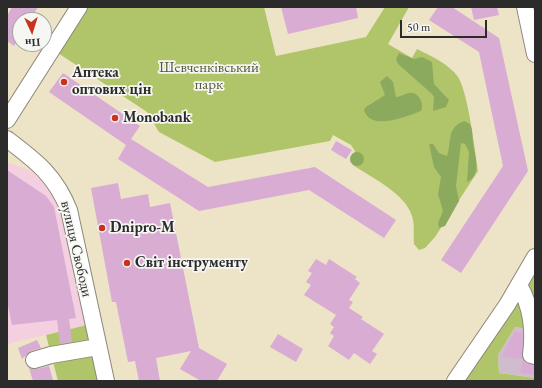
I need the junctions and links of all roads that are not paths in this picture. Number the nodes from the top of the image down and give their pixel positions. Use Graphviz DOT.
graph roads {
  1 [pos="79,7"];
  2 [pos="525,7"];
  3 [pos="535,54"];
  4 [pos="7,120"];
  5 [pos="7,139"];
  6 [pos="535,257"];
  7 [pos="519,285"];
  8 [pos="98,346"];
  9 [pos="535,356"];
  10 [pos="34,360"];
  11 [pos="106,381"];
  12 [pos="456,381"];
  1 -- 4 [label="street"];
  2 -- 3 [label="street"];
  5 -- 8 [label="street, вулиця Свободи"];
  6 -- 7 [label="street"];
  7 -- 9 [label="street"];
  7 -- 12 [label="street"];
  8 -- 10 [label="street"];
  8 -- 11 [label="street, вулиця Свободи"];
}
